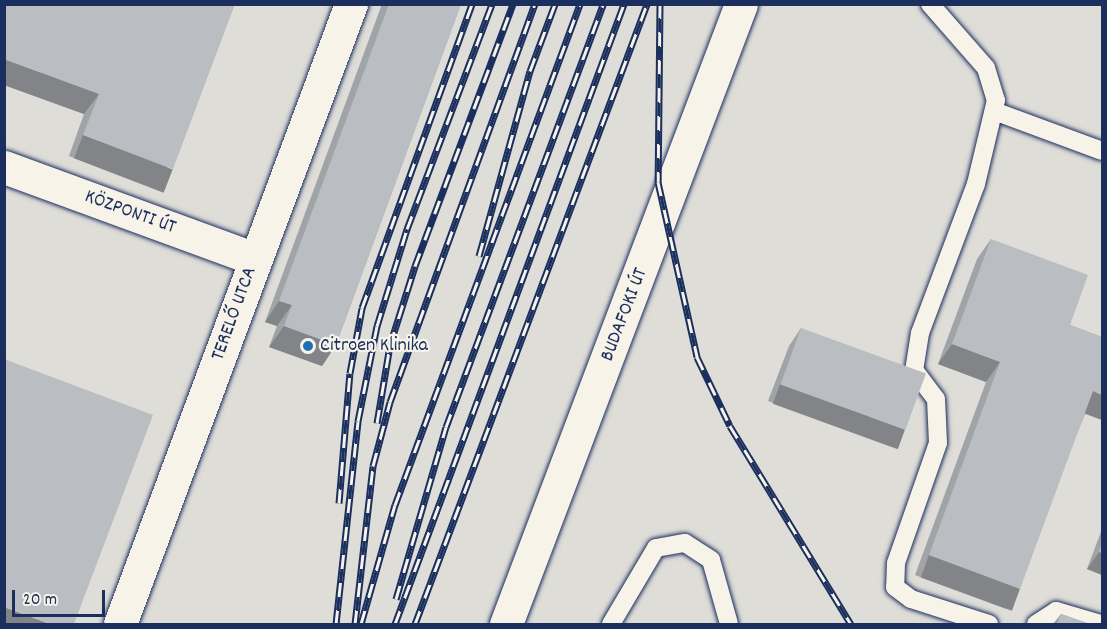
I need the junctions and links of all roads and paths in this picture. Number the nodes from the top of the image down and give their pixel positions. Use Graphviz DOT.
graph roads {
  1 [pos="351,4"];
  2 [pos="741,4"];
  3 [pos="930,4"];
  4 [pos="994,111"];
  5 [pos="1102,151"];
  6 [pos="4,167"];
  7 [pos="255,259"];
  8 [pos="120,624"];
  9 [pos="506,624"];
  10 [pos="611,624"];
  11 [pos="729,624"];
  12 [pos="989,624"];
  13 [pos="1036,624"];
  14 [pos="1101,624"];
  1 -- 7 [label="street, TERELŐ UTCA"];
  2 -- 9 [label="street, BUDAFOKI ÚT"];
  3 -- 4 [label="lane"];
  4 -- 5 [label="lane"];
  4 -- 12 [label="lane"];
  6 -- 7 [label="street, KÖZPONTI ÚT"];
  7 -- 8 [label="street, TERELŐ UTCA"];
  10 -- 11 [label="lane"];
  13 -- 14 [label="lane"];
}
